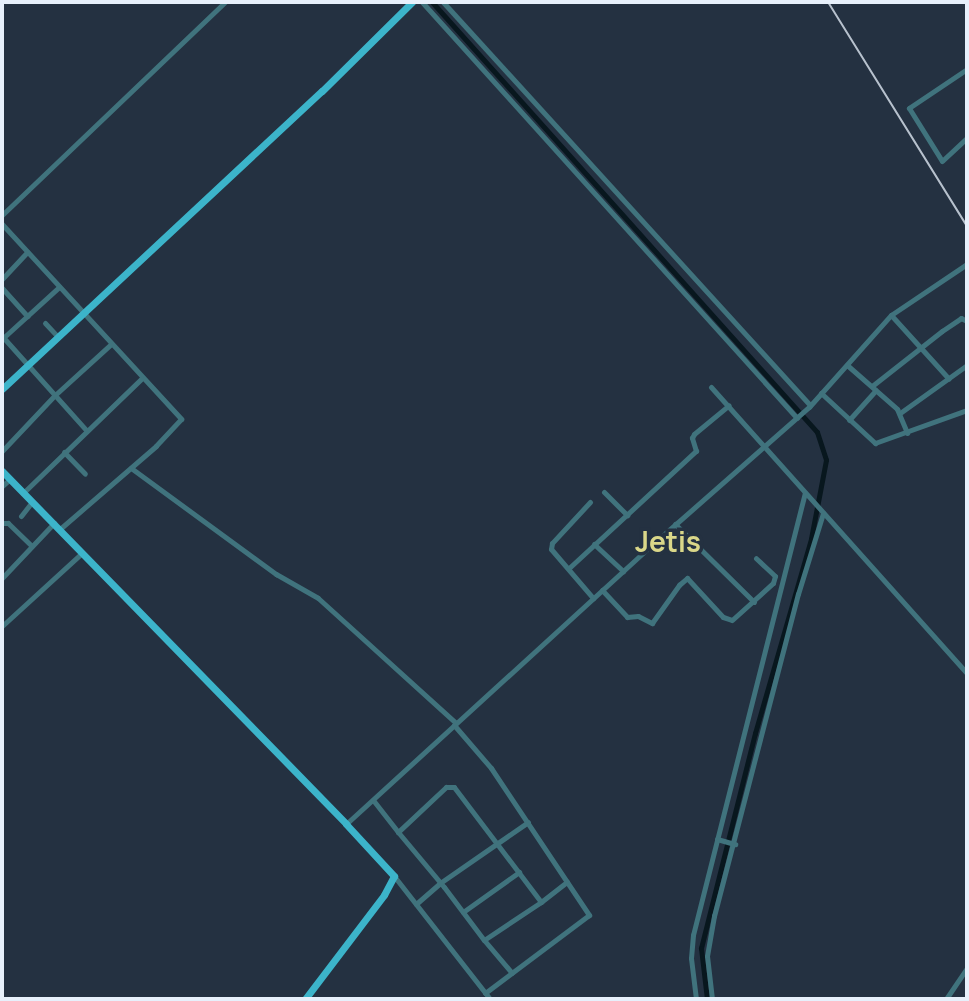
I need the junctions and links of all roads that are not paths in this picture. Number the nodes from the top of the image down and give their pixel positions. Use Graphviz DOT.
graph roads {
  1 [pos="225,2"];
  2 [pos="412,2"];
  3 [pos="422,2"];
  4 [pos="443,2"];
  5 [pos="967,69"];
  6 [pos="534,103"];
  7 [pos="523,113"];
  8 [pos="967,138"];
  9 [pos="2,215"];
  10 [pos="2,224"];
  11 [pos="27,252"];
  12 [pos="967,264"];
  13 [pos="2,278"];
  14 [pos="59,287"];
  15 [pos="2,288"];
  16 [pos="83,311"];
  17 [pos="891,314"];
  18 [pos="27,316"];
  19 [pos="967,321"];
  20 [pos="45,323"];
  21 [pos="57,336"];
  22 [pos="2,337"];
  23 [pos="111,344"];
  24 [pos="921,347"];
  25 [pos="26,363"];
  26 [pos="847,365"];
  27 [pos="967,365"];
  28 [pos="142,378"];
  29 [pos="949,379"];
  30 [pos="711,387"];
  31 [pos="874,388"];
  32 [pos="2,389"];
  33 [pos="821,393"];
  34 [pos="55,395"];
  35 [pos="729,405"];
  36 [pos="809,406"];
  37 [pos="967,410"];
  38 [pos="900,413"];
  39 [pos="797,417"];
  40 [pos="849,420"];
  41 [pos="86,430"];
  42 [pos="907,433"];
  43 [pos="765,444"];
  44 [pos="2,452"];
  45 [pos="64,453"];
  46 [pos="131,468"];
  47 [pos="2,471"];
  48 [pos="85,474"];
  49 [pos="10,479"];
  50 [pos="2,486"];
  51 [pos="604,492"];
  52 [pos="23,493"];
  53 [pos="805,493"];
  54 [pos="32,502"];
  55 [pos="590,502"];
  56 [pos="821,512"];
  57 [pos="627,515"];
  58 [pos="21,516"];
  59 [pos="2,523"];
  60 [pos="675,524"];
  61 [pos="57,526"];
  62 [pos="594,544"];
  63 [pos="32,546"];
  64 [pos="82,553"];
  65 [pos="756,558"];
  66 [pos="569,568"];
  67 [pos="623,571"];
  68 [pos="775,576"];
  69 [pos="785,576"];
  70 [pos="2,578"];
  71 [pos="602,590"];
  72 [pos="593,598"];
  73 [pos="754,602"];
  74 [pos="2,626"];
  75 [pos="967,673"];
  76 [pos="455,724"];
  77 [pos="373,800"];
  78 [pos="528,822"];
  79 [pos="346,824"];
  80 [pos="398,832"];
  81 [pos="718,839"];
  82 [pos="734,843"];
  83 [pos="497,844"];
  84 [pos="519,872"];
  85 [pos="394,876"];
  86 [pos="567,882"];
  87 [pos="440,883"];
  88 [pos="541,902"];
  89 [pos="416,904"];
  90 [pos="463,912"];
  91 [pos="484,940"];
  92 [pos="967,969"];
  93 [pos="512,973"];
  94 [pos="485,993"];
  95 [pos="305,999"];
  96 [pos="489,999"];
  97 [pos="696,999"];
  98 [pos="712,999"];
  99 [pos="946,999"];
  1 -- 9 [label="street"];
  2 -- 16 [label="main road"];
  3 -- 7 [label="street"];
  4 -- 6 [label="street"];
  5 -- 8 [label="street"];
  6 -- 7 [label="street"];
  6 -- 36 [label="street"];
  7 -- 39 [label="street"];
  10 -- 11 [label="street"];
  11 -- 13 [label="street"];
  11 -- 14 [label="street"];
  12 -- 17 [label="street"];
  14 -- 16 [label="street"];
  14 -- 18 [label="street"];
  15 -- 18 [label="street"];
  16 -- 21 [label="main road"];
  16 -- 23 [label="street"];
  17 -- 24 [label="street"];
  17 -- 26 [label="street"];
  18 -- 22 [label="street"];
  19 -- 24 [label="street"];
  20 -- 21 [label="street"];
  21 -- 25 [label="main road"];
  22 -- 25 [label="street"];
  23 -- 28 [label="street"];
  23 -- 34 [label="street"];
  24 -- 29 [label="street"];
  24 -- 31 [label="street"];
  25 -- 32 [label="main road"];
  25 -- 34 [label="street"];
  26 -- 31 [label="street"];
  26 -- 33 [label="street"];
  27 -- 29 [label="street"];
  28 -- 41 [label="street"];
  28 -- 46 [label="street"];
  29 -- 38 [label="street"];
  30 -- 35 [label="street"];
  31 -- 38 [label="street"];
  31 -- 40 [label="street"];
  33 -- 36 [label="street"];
  33 -- 40 [label="street"];
  34 -- 41 [label="street"];
  34 -- 44 [label="street"];
  35 -- 43 [label="street"];
  35 -- 57 [label="street"];
  36 -- 39 [label="street"];
  37 -- 42 [label="street"];
  38 -- 42 [label="street"];
  39 -- 43 [label="street"];
  40 -- 42 [label="street"];
  41 -- 45 [label="street"];
  43 -- 53 [label="street"];
  43 -- 60 [label="street"];
  45 -- 48 [label="street"];
  45 -- 52 [label="street"];
  46 -- 61 [label="street"];
  46 -- 76 [label="street"];
  47 -- 49 [label="main road"];
  49 -- 50 [label="street"];
  49 -- 52 [label="main road"];
  51 -- 57 [label="street"];
  52 -- 54 [label="main road"];
  53 -- 56 [label="street"];
  53 -- 69 [label="street"];
  54 -- 58 [label="street"];
  54 -- 61 [label="main road"];
  55 -- 66 [label="street"];
  56 -- 75 [label="street"];
  56 -- 82 [label="street"];
  57 -- 62 [label="street"];
  59 -- 63 [label="street"];
  60 -- 67 [label="street"];
  60 -- 73 [label="street"];
  61 -- 63 [label="street"];
  61 -- 64 [label="main road"];
  62 -- 66 [label="street"];
  62 -- 67 [label="street"];
  63 -- 70 [label="street"];
  64 -- 74 [label="street"];
  64 -- 79 [label="main road"];
  65 -- 68 [label="street"];
  66 -- 72 [label="street"];
  67 -- 71 [label="street"];
  68 -- 69 [label="street"];
  68 -- 73 [label="street"];
  69 -- 81 [label="street"];
  71 -- 72 [label="street"];
  71 -- 73 [label="street"];
  72 -- 76 [label="street"];
  76 -- 77 [label="street"];
  76 -- 78 [label="street"];
  77 -- 79 [label="street"];
  77 -- 80 [label="street"];
  78 -- 83 [label="street"];
  78 -- 86 [label="street"];
  79 -- 85 [label="main road"];
  80 -- 83 [label="street"];
  80 -- 87 [label="street"];
  81 -- 82 [label="street"];
  81 -- 97 [label="street"];
  82 -- 98 [label="street"];
  83 -- 84 [label="street"];
  83 -- 87 [label="street"];
  84 -- 88 [label="street"];
  84 -- 90 [label="street"];
  85 -- 89 [label="street"];
  85 -- 95 [label="main road"];
  86 -- 88 [label="street"];
  86 -- 93 [label="street"];
  87 -- 89 [label="street"];
  87 -- 90 [label="street"];
  88 -- 91 [label="street"];
  89 -- 94 [label="street"];
  90 -- 91 [label="street"];
  91 -- 93 [label="street"];
  92 -- 99 [label="street"];
  93 -- 94 [label="street"];
  94 -- 96 [label="street"];
}
